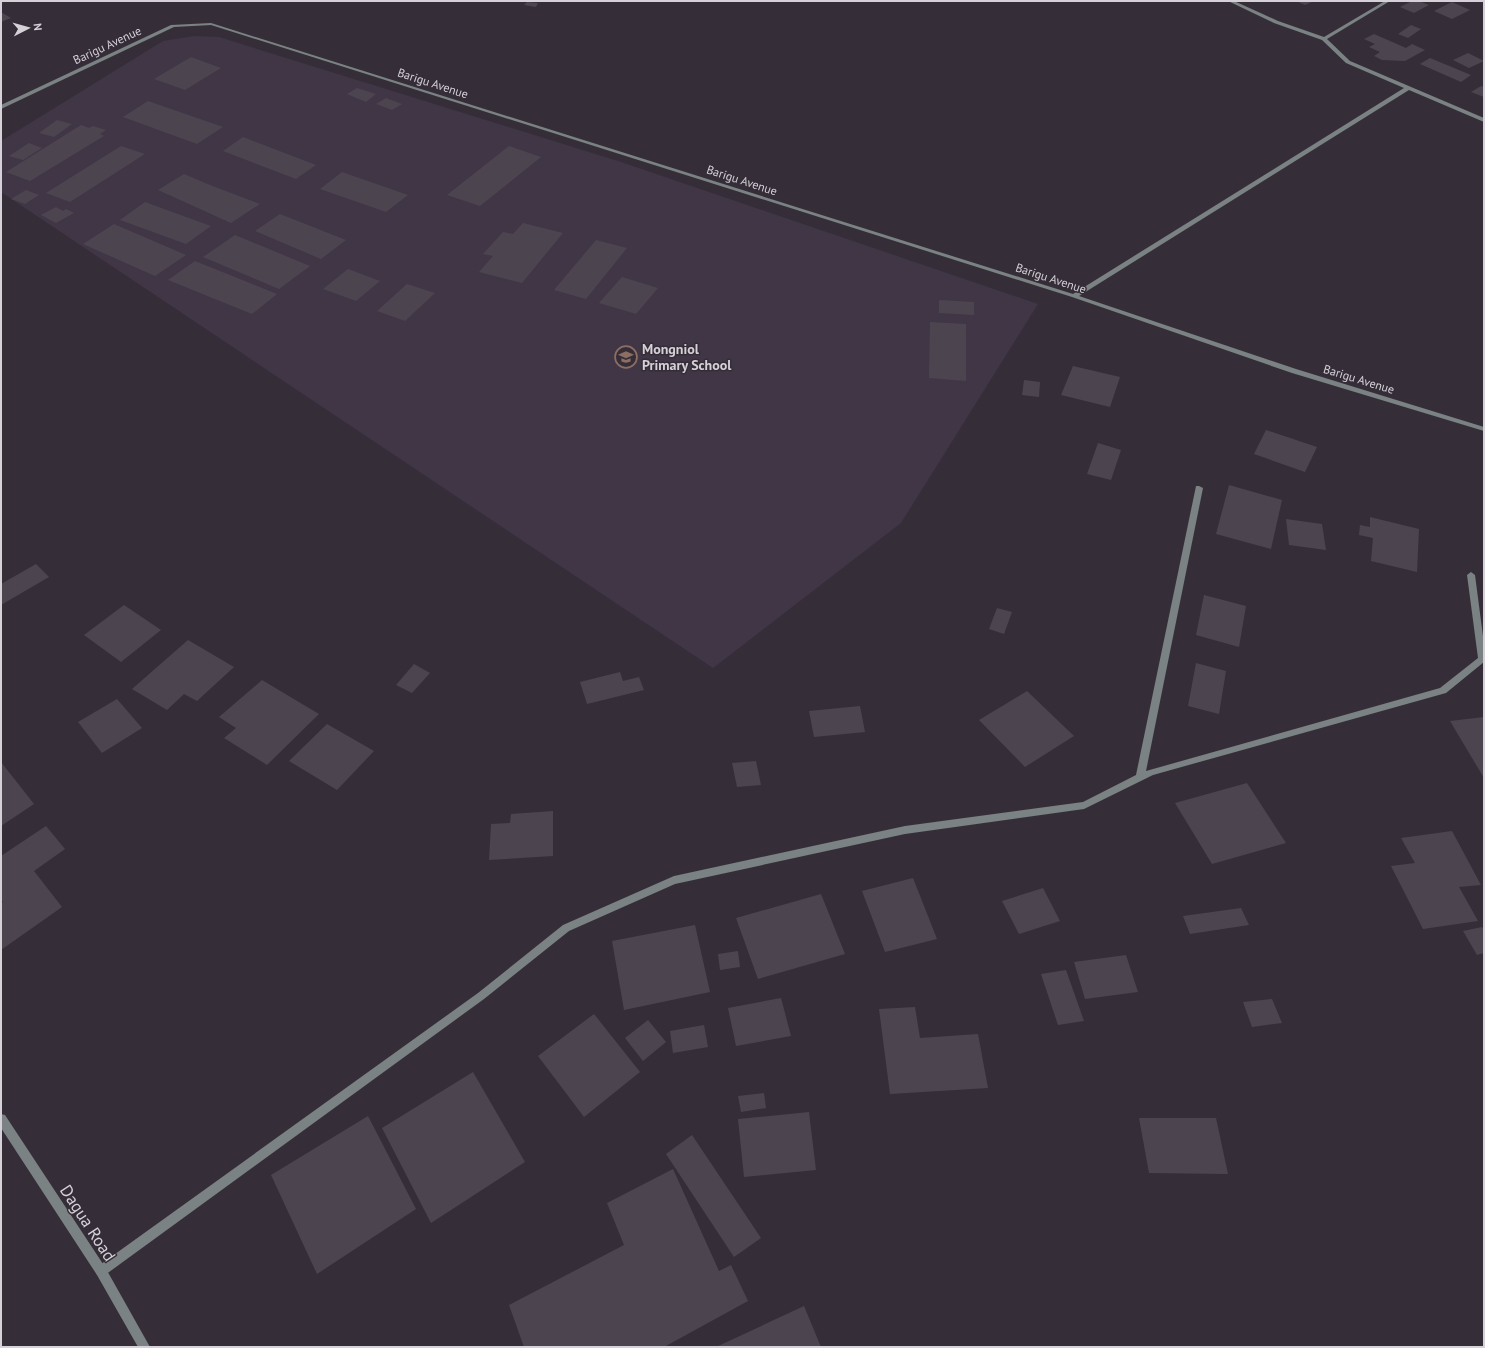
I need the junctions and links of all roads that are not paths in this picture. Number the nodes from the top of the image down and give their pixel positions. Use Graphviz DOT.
graph roads {
  1 [pos="1230,1"];
  2 [pos="1388,1"];
  3 [pos="1324,39"];
  4 [pos="1408,88"];
  5 [pos="4,103"];
  6 [pos="1,107"];
  7 [pos="1484,120"];
  8 [pos="1074,296"];
  9 [pos="1484,429"];
  10 [pos="1199,488"];
  11 [pos="1471,575"];
  12 [pos="1140,778"];
  13 [pos="1,1119"];
  14 [pos="101,1271"];
  15 [pos="144,1347"];
  1 -- 3 [label="street"];
  2 -- 3 [label="street"];
  3 -- 4 [label="street"];
  4 -- 7 [label="street"];
  4 -- 8 [label="street"];
  5 -- 6 [label="street, Barigu Avenue"];
  5 -- 8 [label="street, Barigu Avenue"];
  8 -- 9 [label="street, Barigu Avenue"];
  10 -- 12 [label="street"];
  11 -- 12 [label="street"];
  12 -- 14 [label="street"];
  13 -- 14 [label="street, Dagua Road"];
  14 -- 15 [label="street, Dagua Road"];
}
